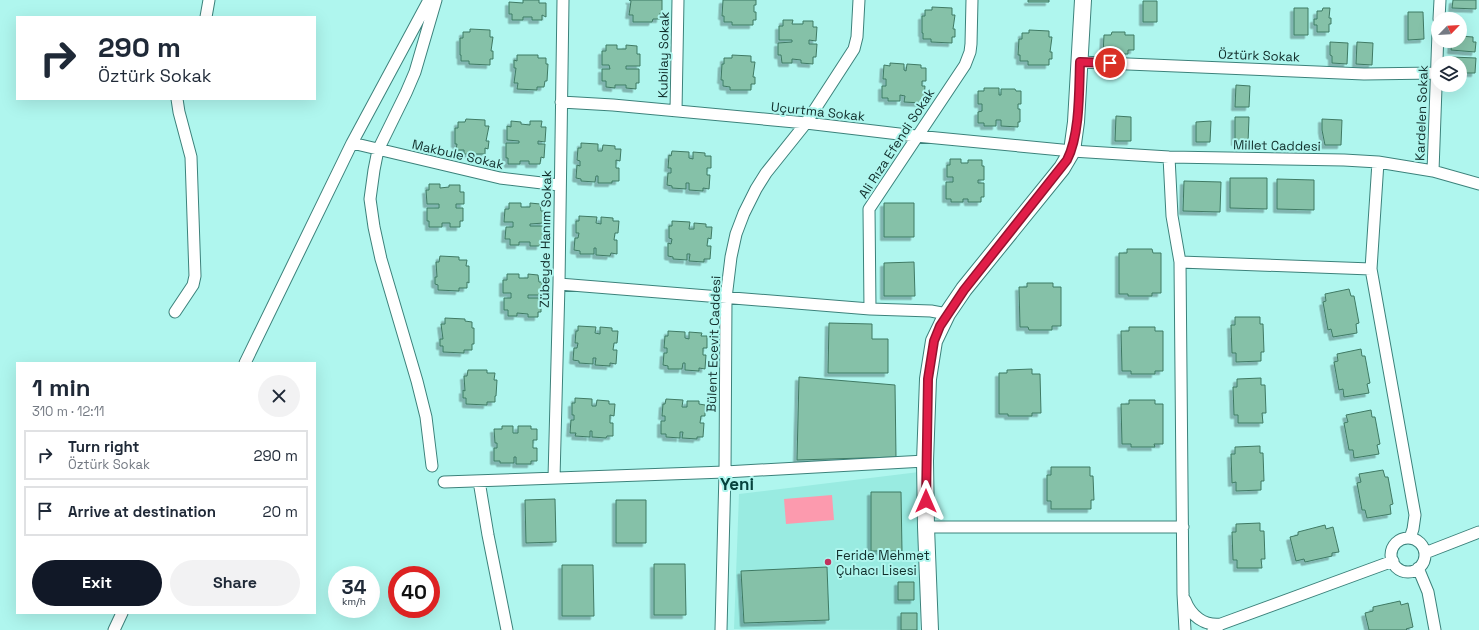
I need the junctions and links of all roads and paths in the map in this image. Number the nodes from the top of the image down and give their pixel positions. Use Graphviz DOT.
graph roads {
  1 [pos="209,0"];
  2 [pos="429,0"];
  3 [pos="436,0"];
  4 [pos="563,0"];
  5 [pos="678,0"];
  6 [pos="859,0"];
  7 [pos="972,0"];
  8 [pos="1083,0"];
  9 [pos="1440,0"];
  10 [pos="1439,12"];
  11 [pos="206,16"];
  12 [pos="1080,62"];
  13 [pos="1431,73"];
  14 [pos="1435,92"];
  15 [pos="177,100"];
  16 [pos="561,102"];
  17 [pos="676,111"];
  18 [pos="806,123"];
  19 [pos="916,136"];
  20 [pos="352,143"];
  21 [pos="378,150"];
  22 [pos="1072,151"];
  23 [pos="1169,157"];
  24 [pos="1378,162"];
  25 [pos="1433,171"];
  26 [pos="1479,184"];
  27 [pos="559,185"];
  28 [pos="1180,262"];
  29 [pos="1371,269"];
  30 [pos="559,284"];
  31 [pos="726,298"];
  32 [pos="870,309"];
  33 [pos="175,312"];
  34 [pos="947,314"];
  35 [pos="245,362"];
  36 [pos="926,461"];
  37 [pos="432,466"];
  38 [pos="725,472"];
  39 [pos="554,478"];
  40 [pos="479,481"];
  41 [pos="444,482"];
  42 [pos="926,527"];
  43 [pos="1183,527"];
  44 [pos="1479,532"];
  45 [pos="1410,538"];
  46 [pos="1425,553"];
  47 [pos="1393,561"];
  48 [pos="1418,568"];
  49 [pos="1183,594"];
  50 [pos="122,614"];
  51 [pos="1217,627"];
  52 [pos="114,630"];
  53 [pos="507,630"];
  54 [pos="721,630"];
  55 [pos="930,630"];
  56 [pos="1185,630"];
  57 [pos="1435,630"];
  1 -- 11 [label="street"];
  2 -- 20 [label="street"];
  3 -- 21 [label="street"];
  4 -- 16 [label="street, Zübeyde Hanım Sokak"];
  5 -- 17 [label="street, Kubilay Sokak"];
  6 -- 18 [label="street, Bülent Ecevit Caddesi"];
  7 -- 19 [label="street, Ali Rıza Efendi Sokak"];
  8 -- 12 [label="street"];
  9 -- 10 [label="street"];
  12 -- 13 [label="street, Öztürk Sokak"];
  12 -- 22 [label="street"];
  14 -- 25 [label="street, Kardelen Sokak"];
  15 -- 33 [label="street"];
  16 -- 17 [label="street, Uçurtma Sokak"];
  16 -- 27 [label="street, Zübeyde Hanım Sokak"];
  17 -- 18 [label="street, Uçurtma Sokak"];
  18 -- 19 [label="street, Uçurtma Sokak"];
  18 -- 31 [label="street, Bülent Ecevit Caddesi"];
  19 -- 22 [label="street, Uçurtma Sokak"];
  19 -- 32 [label="street, Ali Rıza Efendi Sokak"];
  20 -- 21 [label="street, Makbule Sokak"];
  20 -- 35 [label="street"];
  21 -- 27 [label="street, Makbule Sokak"];
  21 -- 37 [label="street"];
  22 -- 23 [label="street, Millet Caddesi"];
  22 -- 34 [label="street"];
  23 -- 24 [label="street, Millet Caddesi"];
  23 -- 28 [label="street"];
  24 -- 25 [label="street, Millet Caddesi"];
  24 -- 29 [label="street"];
  25 -- 26 [label="street, Millet Caddesi"];
  27 -- 30 [label="street, Zübeyde Hanım Sokak"];
  28 -- 29 [label="street"];
  28 -- 43 [label="street"];
  29 -- 45 [label="street"];
  30 -- 31 [label="street"];
  30 -- 39 [label="street, Zübeyde Hanım Sokak"];
  31 -- 32 [label="street"];
  31 -- 38 [label="street, Bülent Ecevit Caddesi"];
  32 -- 34 [label="street"];
  34 -- 36 [label="street"];
  36 -- 38 [label="street"];
  36 -- 42 [label="street"];
  38 -- 39 [label="street"];
  38 -- 54 [label="street, Bülent Ecevit Caddesi"];
  39 -- 40 [label="street"];
  40 -- 41 [label="street"];
  40 -- 53 [label="street"];
  42 -- 43 [label="street"];
  42 -- 55 [label="street"];
  43 -- 49 [label="street"];
  44 -- 46 [label="street"];
  45 -- 46 [label="street"];
  45 -- 47 [label="street"];
  46 -- 48 [label="street"];
  47 -- 48 [label="street"];
  47 -- 51 [label="street"];
  48 -- 57 [label="street"];
  49 -- 51 [label="street"];
  49 -- 56 [label="street"];
  50 -- 52 [label="street"];
}
